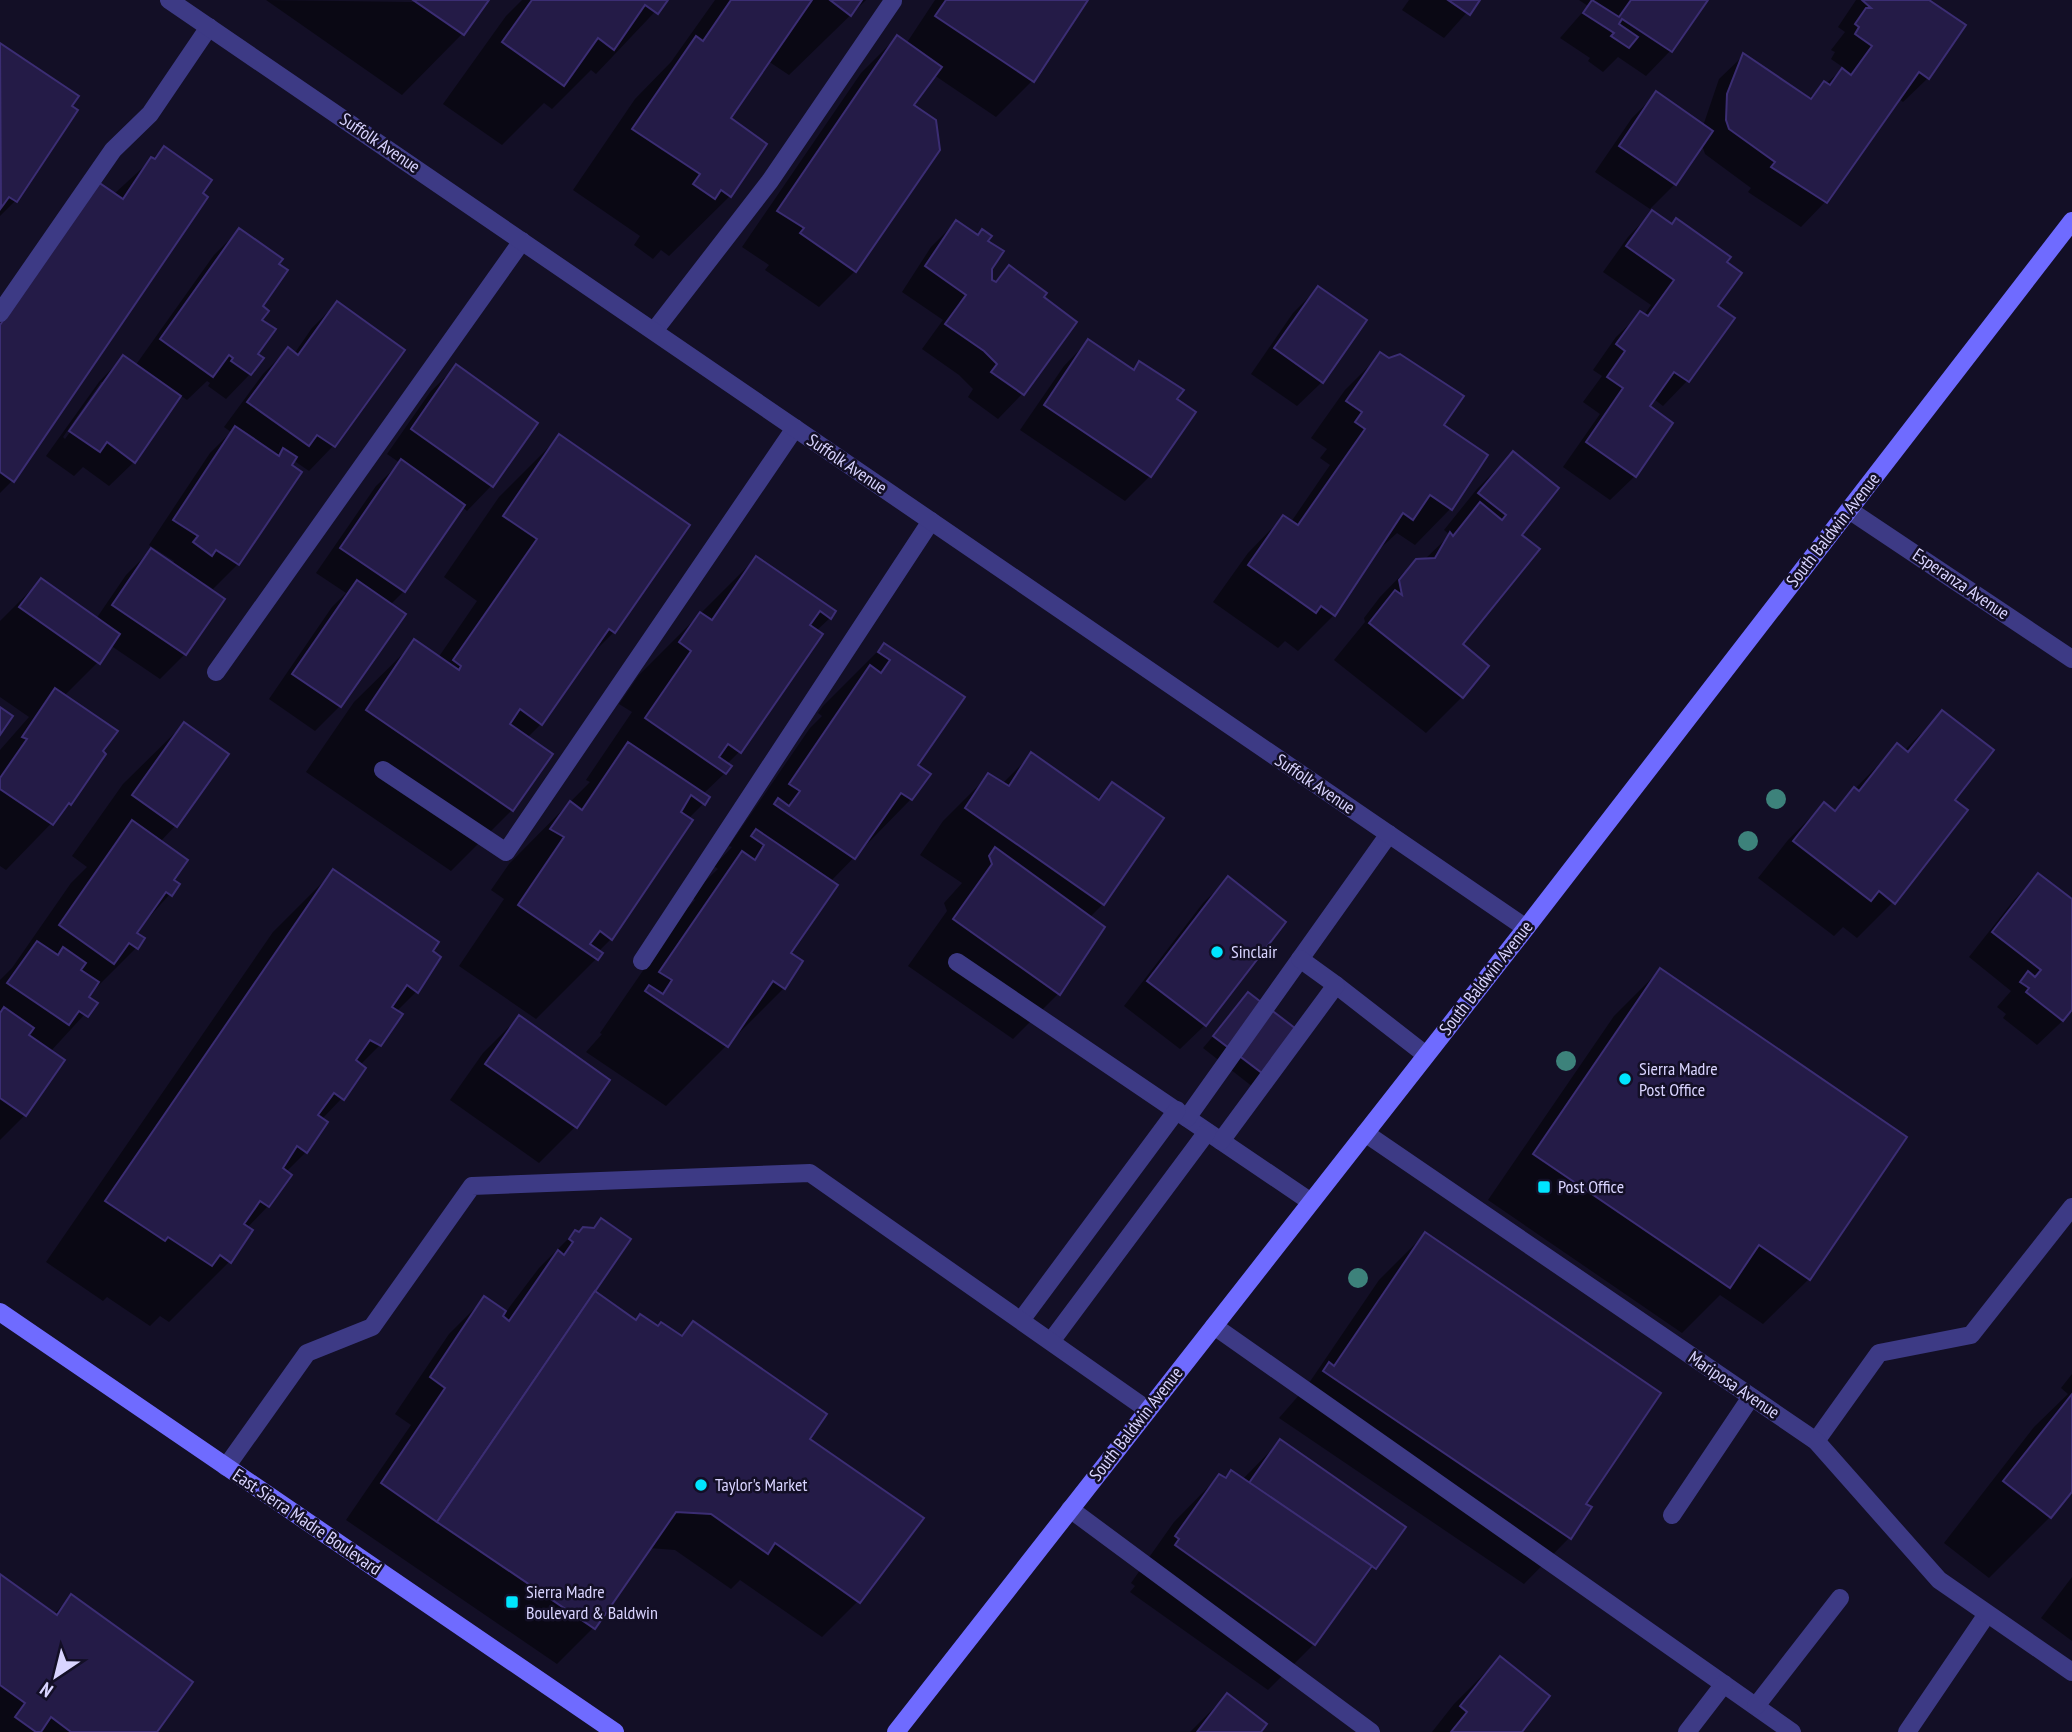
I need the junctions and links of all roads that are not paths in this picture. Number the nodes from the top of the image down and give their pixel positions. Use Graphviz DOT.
graph roads {
  1 [pos="169,0"];
  2 [pos="893,1"];
  3 [pos="209,27"];
  4 [pos="2072,221"];
  5 [pos="522,241"];
  6 [pos="0,313"];
  7 [pos="654,331"];
  8 [pos="794,428"];
  9 [pos="1849,510"];
  10 [pos="931,521"];
  11 [pos="2072,659"];
  12 [pos="216,672"];
  13 [pos="383,770"];
  14 [pos="1389,834"];
  15 [pos="1526,928"];
  16 [pos="1300,959"];
  17 [pos="642,961"];
  18 [pos="957,962"];
  19 [pos="1336,985"];
  20 [pos="1426,1055"];
  21 [pos="1182,1114"];
  22 [pos="1365,1133"];
  23 [pos="1214,1136"];
  24 [pos="1311,1202"];
  25 [pos="2072,1207"];
  26 [pos="0,1312"];
  27 [pos="1022,1319"];
  28 [pos="1214,1326"];
  29 [pos="1052,1340"];
  30 [pos="1751,1397"];
  31 [pos="1148,1410"];
  32 [pos="1816,1441"];
  33 [pos="226,1467"];
  34 [pos="1070,1509"];
  35 [pos="1672,1515"];
  36 [pos="1840,1598"];
  37 [pos="1987,1614"];
  38 [pos="2072,1672"];
  39 [pos="1724,1684"];
  40 [pos="1756,1706"];
  41 [pos="615,1732"];
  42 [pos="896,1732"];
  43 [pos="1371,1732"];
  44 [pos="1688,1732"];
  45 [pos="1792,1732"];
  46 [pos="1907,1732"];
  1 -- 3 [label="street, Suffolk Avenue"];
  2 -- 7 [label="street"];
  3 -- 5 [label="street, Suffolk Avenue"];
  3 -- 6 [label="street"];
  4 -- 9 [label="street, South Baldwin Avenue"];
  5 -- 7 [label="street, Suffolk Avenue"];
  5 -- 12 [label="street"];
  7 -- 8 [label="street, Suffolk Avenue"];
  8 -- 10 [label="street, Suffolk Avenue"];
  8 -- 13 [label="street"];
  9 -- 11 [label="street, Esperanza Avenue"];
  9 -- 15 [label="street, South Baldwin Avenue"];
  10 -- 14 [label="street, Suffolk Avenue"];
  10 -- 17 [label="street"];
  14 -- 15 [label="street, Suffolk Avenue"];
  14 -- 16 [label="street"];
  15 -- 20 [label="street, South Baldwin Avenue"];
  16 -- 19 [label="street"];
  16 -- 21 [label="street"];
  18 -- 21 [label="street"];
  19 -- 20 [label="street"];
  19 -- 23 [label="street"];
  20 -- 22 [label="street, South Baldwin Avenue"];
  21 -- 23 [label="street"];
  21 -- 27 [label="street"];
  22 -- 24 [label="street, South Baldwin Avenue"];
  22 -- 30 [label="street, Mariposa Avenue"];
  23 -- 24 [label="street"];
  23 -- 29 [label="street"];
  24 -- 28 [label="street, South Baldwin Avenue"];
  25 -- 32 [label="street"];
  26 -- 33 [label="street, East Sierra Madre Boulevard"];
  27 -- 29 [label="street"];
  27 -- 33 [label="street"];
  28 -- 31 [label="street, South Baldwin Avenue"];
  28 -- 39 [label="street"];
  29 -- 31 [label="street"];
  30 -- 32 [label="street, Mariposa Avenue"];
  30 -- 35 [label="street"];
  31 -- 34 [label="street, South Baldwin Avenue"];
  32 -- 37 [label="street, Mariposa Avenue"];
  33 -- 41 [label="street, East Sierra Madre Boulevard"];
  34 -- 42 [label="street, South Baldwin Avenue"];
  34 -- 43 [label="street"];
  36 -- 40 [label="street"];
  37 -- 38 [label="street, Mariposa Avenue"];
  37 -- 46 [label="street"];
  39 -- 40 [label="street"];
  39 -- 44 [label="street"];
  40 -- 45 [label="street"];
}
